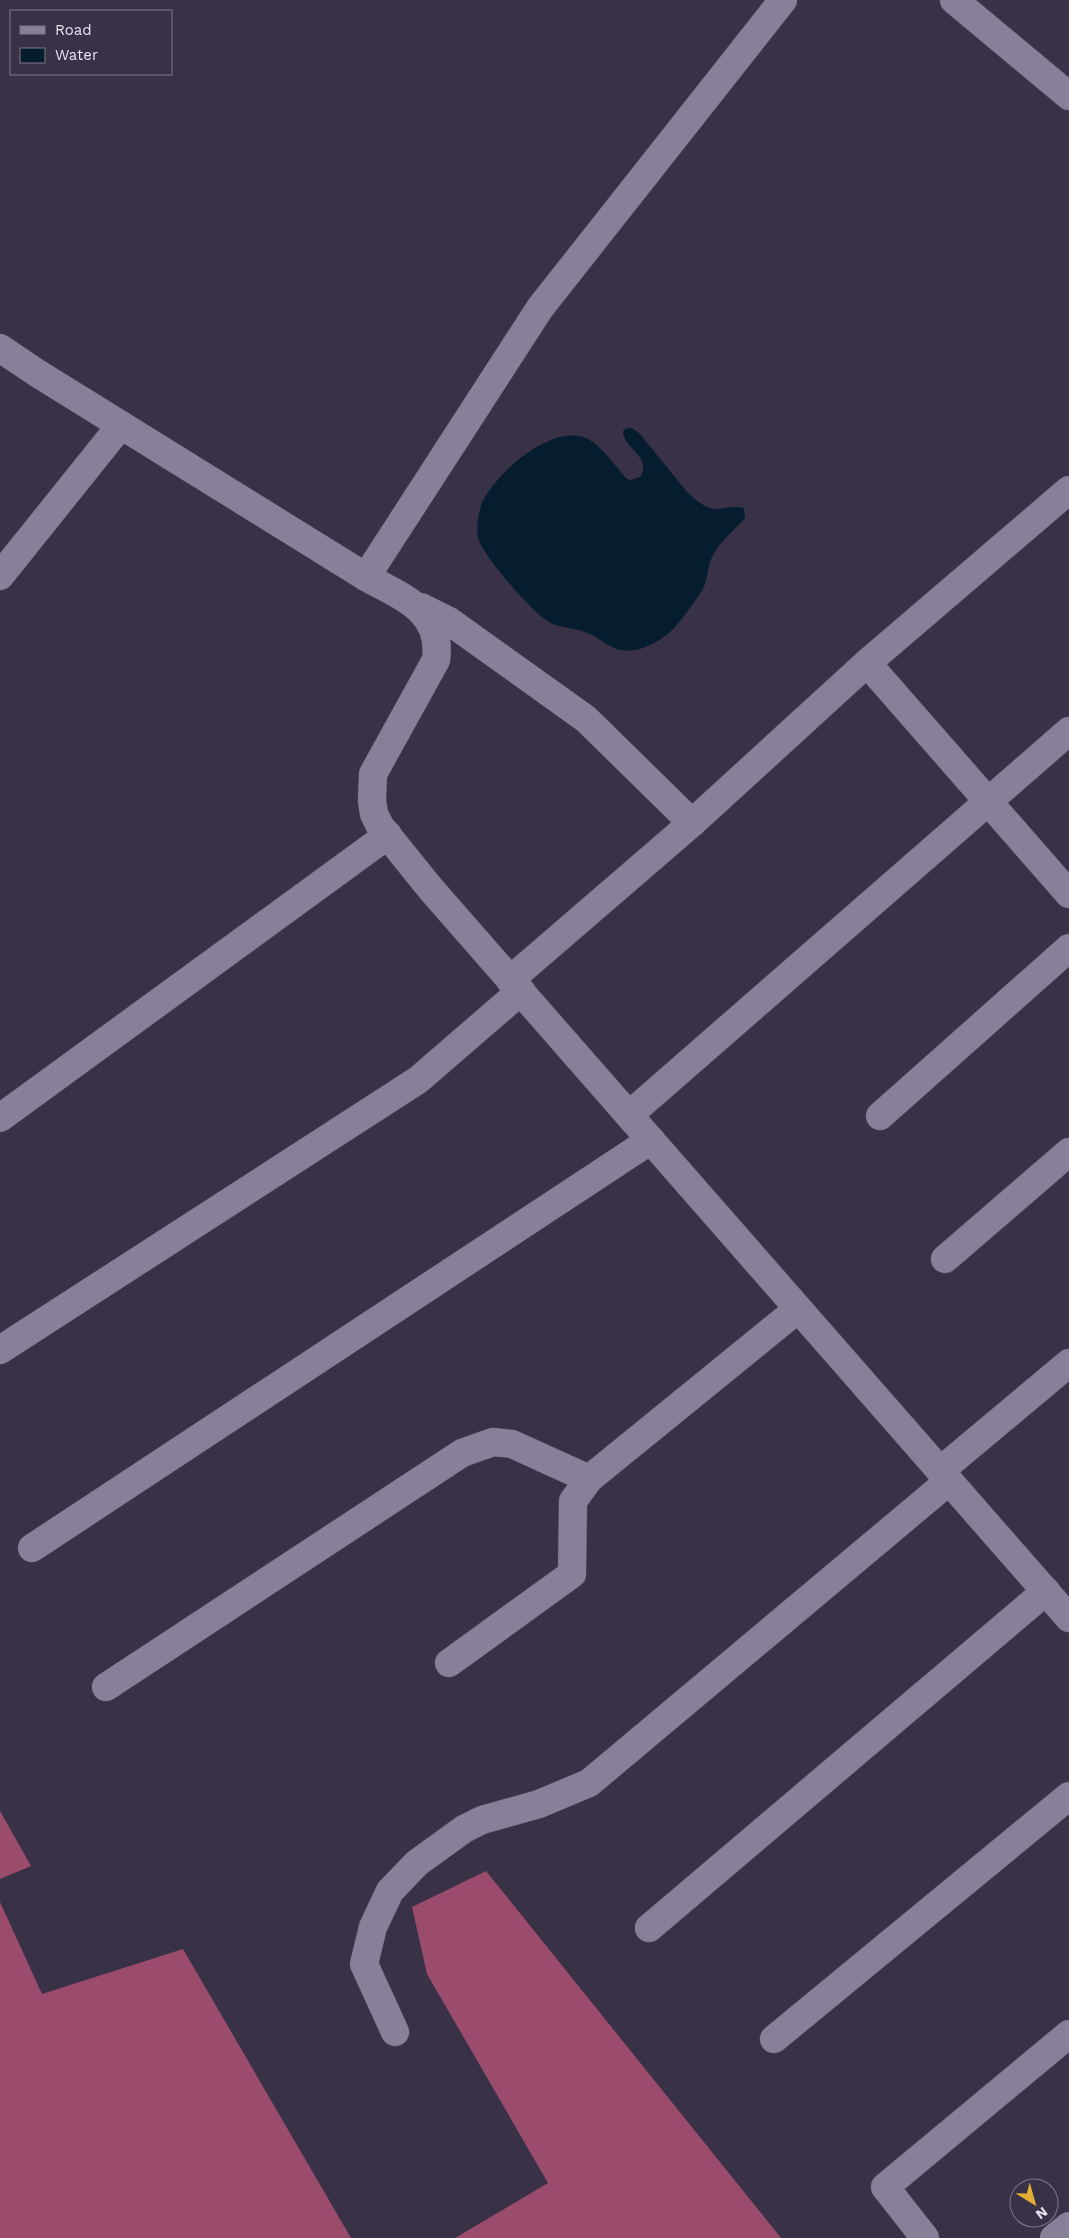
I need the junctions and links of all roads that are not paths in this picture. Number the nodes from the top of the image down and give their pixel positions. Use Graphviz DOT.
graph roads {
  1 [pos="783,0"];
  2 [pos="954,0"];
  3 [pos="1069,96"];
  4 [pos="0,348"];
  5 [pos="121,425"];
  6 [pos="1069,490"];
  7 [pos="0,576"];
  8 [pos="366,577"];
  9 [pos="412,603"];
  10 [pos="868,663"];
  11 [pos="1069,731"];
  12 [pos="988,802"];
  13 [pos="692,823"];
  14 [pos="388,835"];
  15 [pos="1069,894"];
  16 [pos="1069,948"];
  17 [pos="516,986"];
  18 [pos="629,1115"];
  19 [pos="880,1116"];
  20 [pos="0,1118"];
  21 [pos="651,1140"];
  22 [pos="1069,1152"];
  23 [pos="945,1259"];
  24 [pos="798,1309"];
  25 [pos="0,1350"];
  26 [pos="1069,1362"];
  27 [pos="945,1476"];
  28 [pos="589,1479"];
  29 [pos="32,1548"];
  30 [pos="1046,1591"];
  31 [pos="1069,1618"];
  32 [pos="449,1663"];
  33 [pos="106,1687"];
  34 [pos="1069,1796"];
  35 [pos="649,1928"];
  36 [pos="395,2032"];
  37 [pos="1069,2034"];
  38 [pos="774,2039"];
  39 [pos="1069,2226"];
  40 [pos="925,2238"];
  41 [pos="1054,2238"];
  1 -- 8 [label="street"];
  2 -- 3 [label="street"];
  4 -- 5 [label="street"];
  5 -- 7 [label="street"];
  5 -- 8 [label="street"];
  6 -- 10 [label="street"];
  8 -- 9 [label="street"];
  9 -- 13 [label="street"];
  9 -- 14 [label="street"];
  10 -- 12 [label="street"];
  10 -- 13 [label="street"];
  11 -- 12 [label="street"];
  12 -- 15 [label="street"];
  12 -- 18 [label="street"];
  13 -- 17 [label="street"];
  14 -- 17 [label="street"];
  14 -- 20 [label="street"];
  16 -- 19 [label="street"];
  17 -- 18 [label="street"];
  17 -- 25 [label="street"];
  18 -- 21 [label="street"];
  21 -- 24 [label="street"];
  21 -- 29 [label="street"];
  22 -- 23 [label="street"];
  24 -- 27 [label="street"];
  24 -- 28 [label="street"];
  26 -- 27 [label="street"];
  27 -- 30 [label="street"];
  27 -- 36 [label="street"];
  28 -- 32 [label="street"];
  28 -- 33 [label="street"];
  30 -- 31 [label="street"];
  30 -- 35 [label="street"];
  34 -- 38 [label="street"];
  37 -- 40 [label="street"];
  39 -- 41 [label="street"];
}
